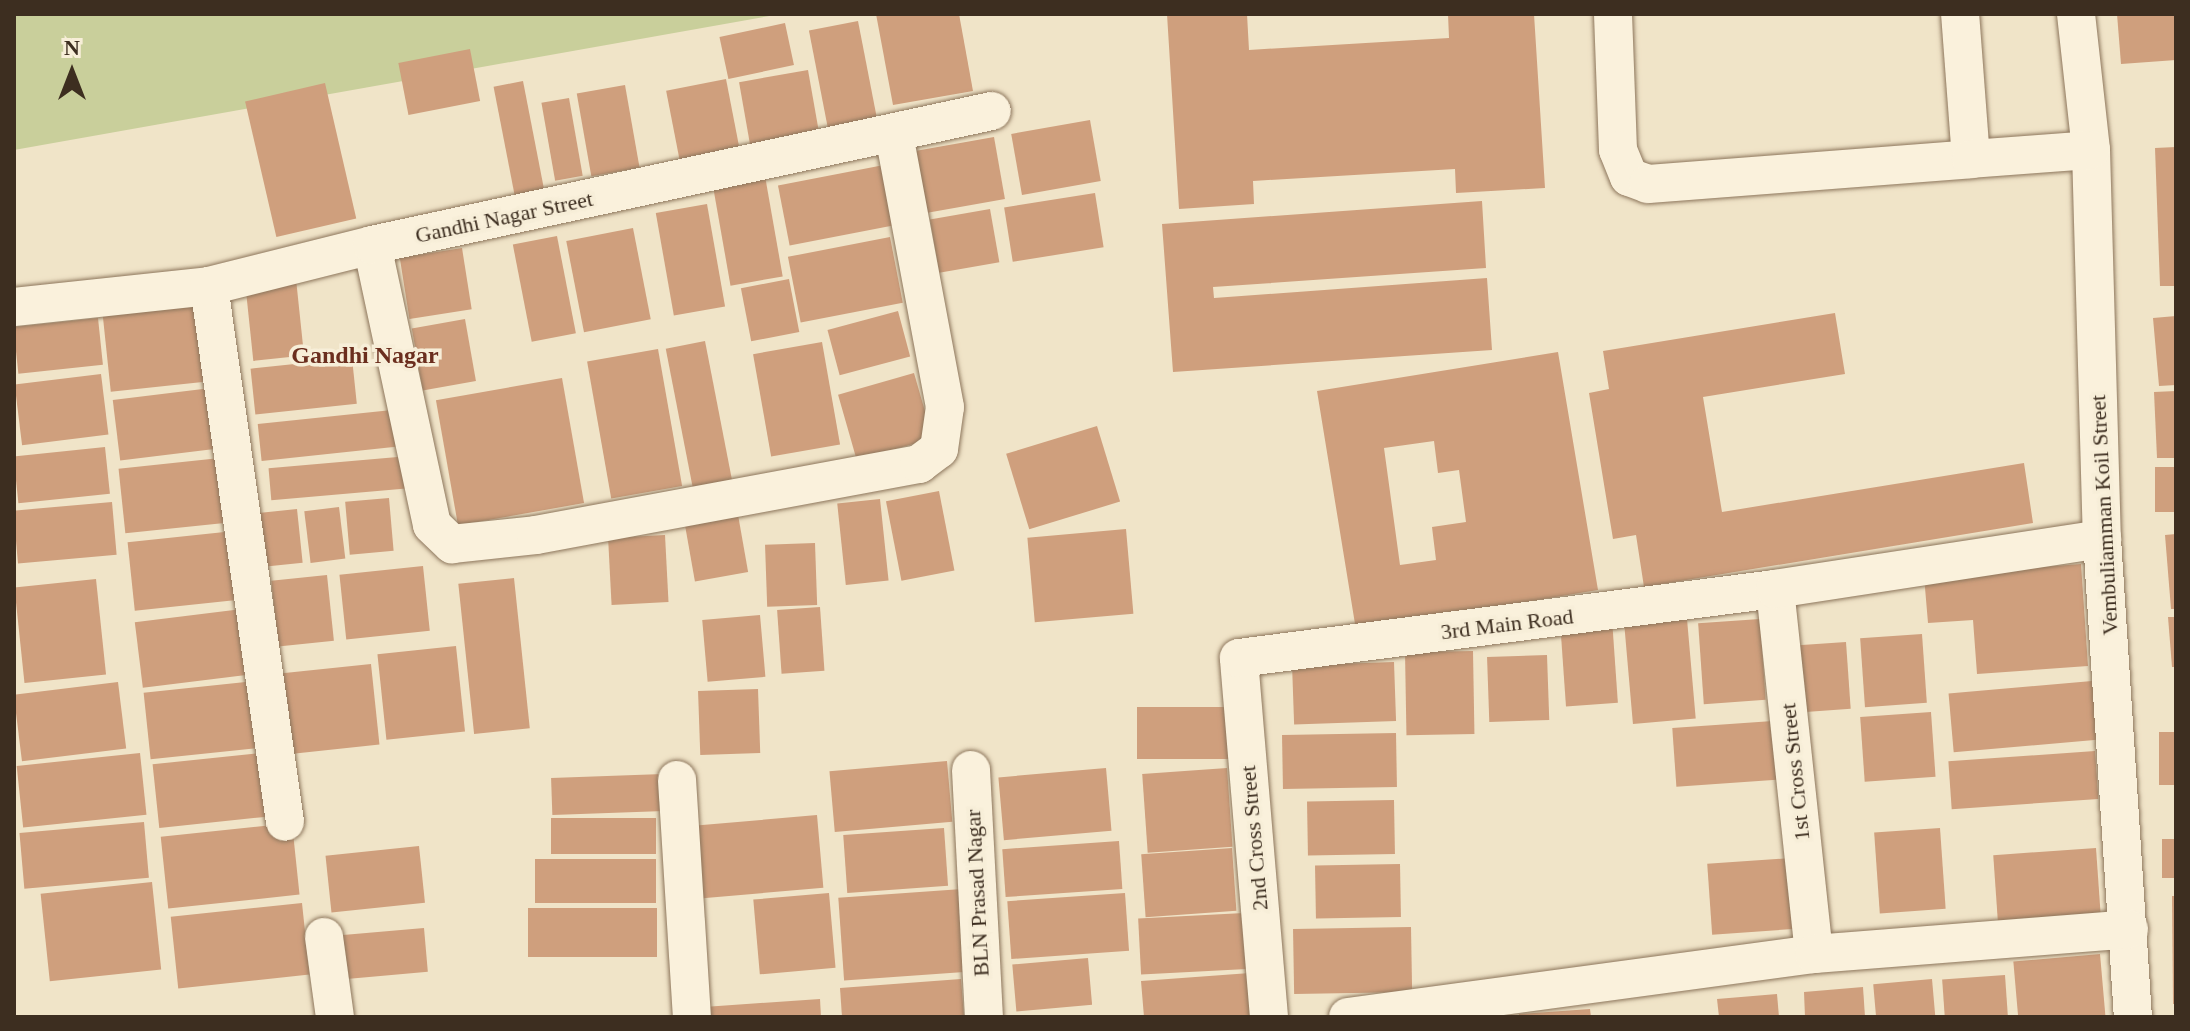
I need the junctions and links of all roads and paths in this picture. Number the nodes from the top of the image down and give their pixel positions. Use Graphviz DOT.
graph roads {
  1 [pos="1613,14"];
  2 [pos="1960,14"];
  3 [pos="2076,14"];
  4 [pos="992,111"];
  5 [pos="894,134"];
  6 [pos="2091,150"];
  7 [pos="1971,159"];
  8 [pos="372,245"];
  9 [pos="209,286"];
  10 [pos="14,307"];
  11 [pos="2102,539"];
  12 [pos="1775,589"];
  13 [pos="1239,658"];
  14 [pos="971,770"];
  15 [pos="677,780"];
  16 [pos="285,822"];
  17 [pos="2129,929"];
  18 [pos="324,937"];
  19 [pos="1814,954"];
  20 [pos="335,1017"];
  21 [pos="692,1017"];
  22 [pos="984,1017"];
  23 [pos="1269,1017"];
  24 [pos="1348,1017"];
  25 [pos="2133,1017"];
  1 -- 7 [label="street"];
  2 -- 7 [label="street"];
  3 -- 6 [label="street, Vembuliamman Koil Street"];
  4 -- 5 [label="street, Gandhi Nagar Street"];
  5 -- 8 [label="street, Gandhi Nagar Street"];
  5 -- 8 [label="street"];
  6 -- 7 [label="street"];
  6 -- 11 [label="street, Vembuliamman Koil Street"];
  8 -- 9 [label="street, Gandhi Nagar Street"];
  9 -- 10 [label="street, Gandhi Nagar Street"];
  9 -- 16 [label="street"];
  11 -- 12 [label="street, 3rd Main Road"];
  11 -- 17 [label="street, Vembuliamman Koil Street"];
  12 -- 13 [label="street, 3rd Main Road"];
  12 -- 19 [label="street, 1st Cross Street"];
  13 -- 23 [label="street, 2nd Cross Street"];
  14 -- 22 [label="street, BLN Prasad Nagar"];
  15 -- 21 [label="street"];
  17 -- 19 [label="street"];
  17 -- 25 [label="street, Vembuliamman Koil Street"];
  18 -- 20 [label="street"];
  19 -- 24 [label="street"];
}
